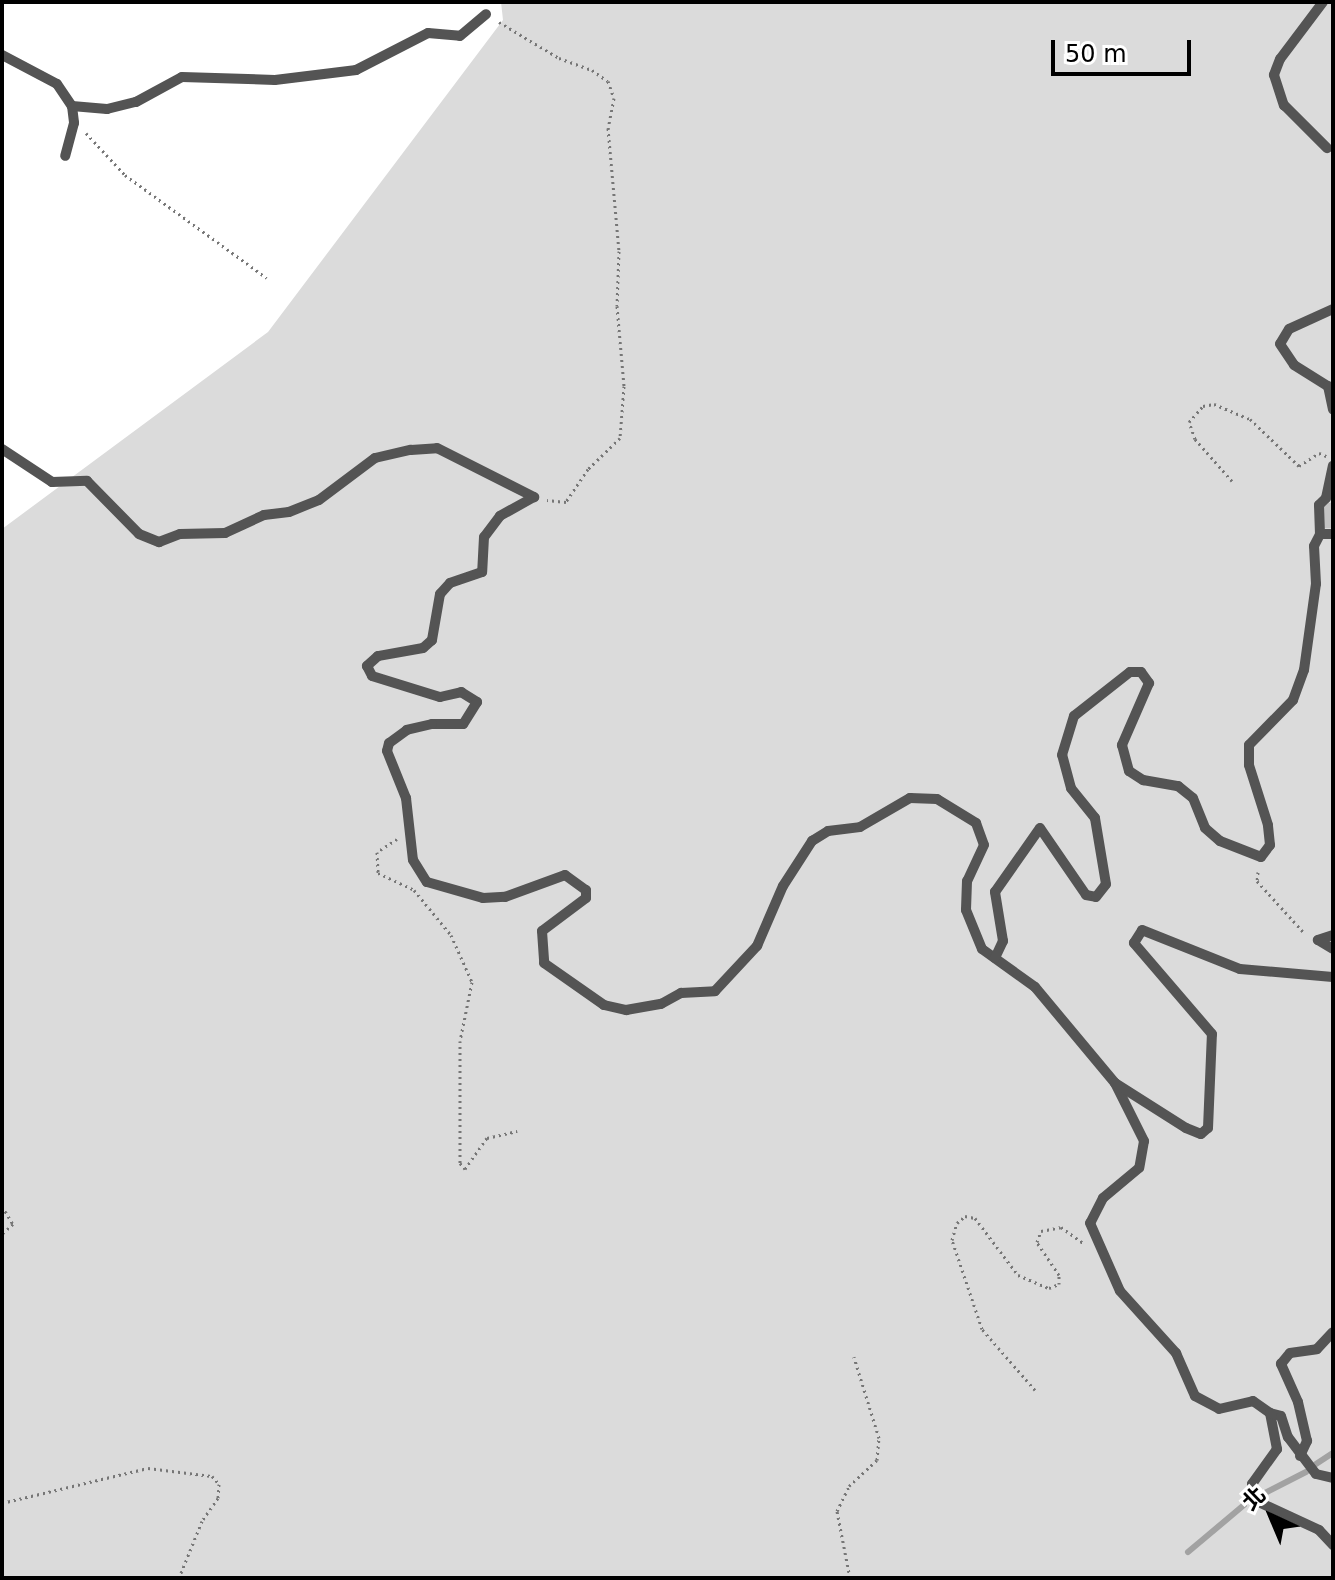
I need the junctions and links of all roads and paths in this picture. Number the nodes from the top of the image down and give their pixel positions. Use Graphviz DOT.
graph roads {
  1 [pos="1323,2"];
  2 [pos="486,14"];
  3 [pos="2,55"];
  4 [pos="72,106"];
  5 [pos="74,123"];
  6 [pos="1327,148"];
  7 [pos="65,156"];
  8 [pos="267,278"];
  9 [pos="1333,309"];
  10 [pos="1333,409"];
  11 [pos="2,449"];
  12 [pos="1333,458"];
  13 [pos="1333,466"];
  14 [pos="1232,481"];
  15 [pos="534,497"];
  16 [pos="1320,534"];
  17 [pos="1333,534"];
  18 [pos="406,832"];
  19 [pos="1261,857"];
  20 [pos="1333,935"];
  21 [pos="1318,940"];
  22 [pos="1333,949"];
  23 [pos="995,958"];
  24 [pos="1333,977"];
  25 [pos="1115,1083"];
  26 [pos="517,1131"];
  27 [pos="2,1206"];
  28 [pos="2,1234"];
  29 [pos="1105,1255"];
  30 [pos="1333,1332"];
  31 [pos="854,1357"];
  32 [pos="1035,1390"];
  33 [pos="1270,1413"];
  34 [pos="1300,1456"];
  35 [pos="1333,1478"];
  36 [pos="2,1503"];
  37 [pos="1333,1545"];
  38 [pos="179,1578"];
  39 [pos="850,1578"];
  1 -- 6 [label="lane"];
  2 -- 4 [label="lane"];
  2 -- 15 [label="path"];
  3 -- 4 [label="lane"];
  4 -- 5 [label="lane"];
  5 -- 7 [label="lane"];
  5 -- 8 [label="path"];
  9 -- 10 [label="lane"];
  11 -- 15 [label="lane"];
  12 -- 14 [label="path"];
  13 -- 16 [label="lane"];
  15 -- 18 [label="lane"];
  16 -- 17 [label="lane"];
  16 -- 19 [label="lane"];
  18 -- 23 [label="lane"];
  18 -- 26 [label="path"];
  19 -- 21 [label="path"];
  19 -- 23 [label="lane"];
  20 -- 21 [label="lane"];
  21 -- 22 [label="lane"];
  23 -- 25 [label="lane"];
  24 -- 25 [label="lane"];
  25 -- 29 [label="lane"];
  27 -- 28 [label="path"];
  29 -- 32 [label="path"];
  29 -- 33 [label="lane"];
  30 -- 34 [label="lane"];
  31 -- 39 [label="path"];
  33 -- 34 [label="lane"];
  33 -- 37 [label="lane"];
  34 -- 35 [label="lane"];
  36 -- 38 [label="path"];
}
